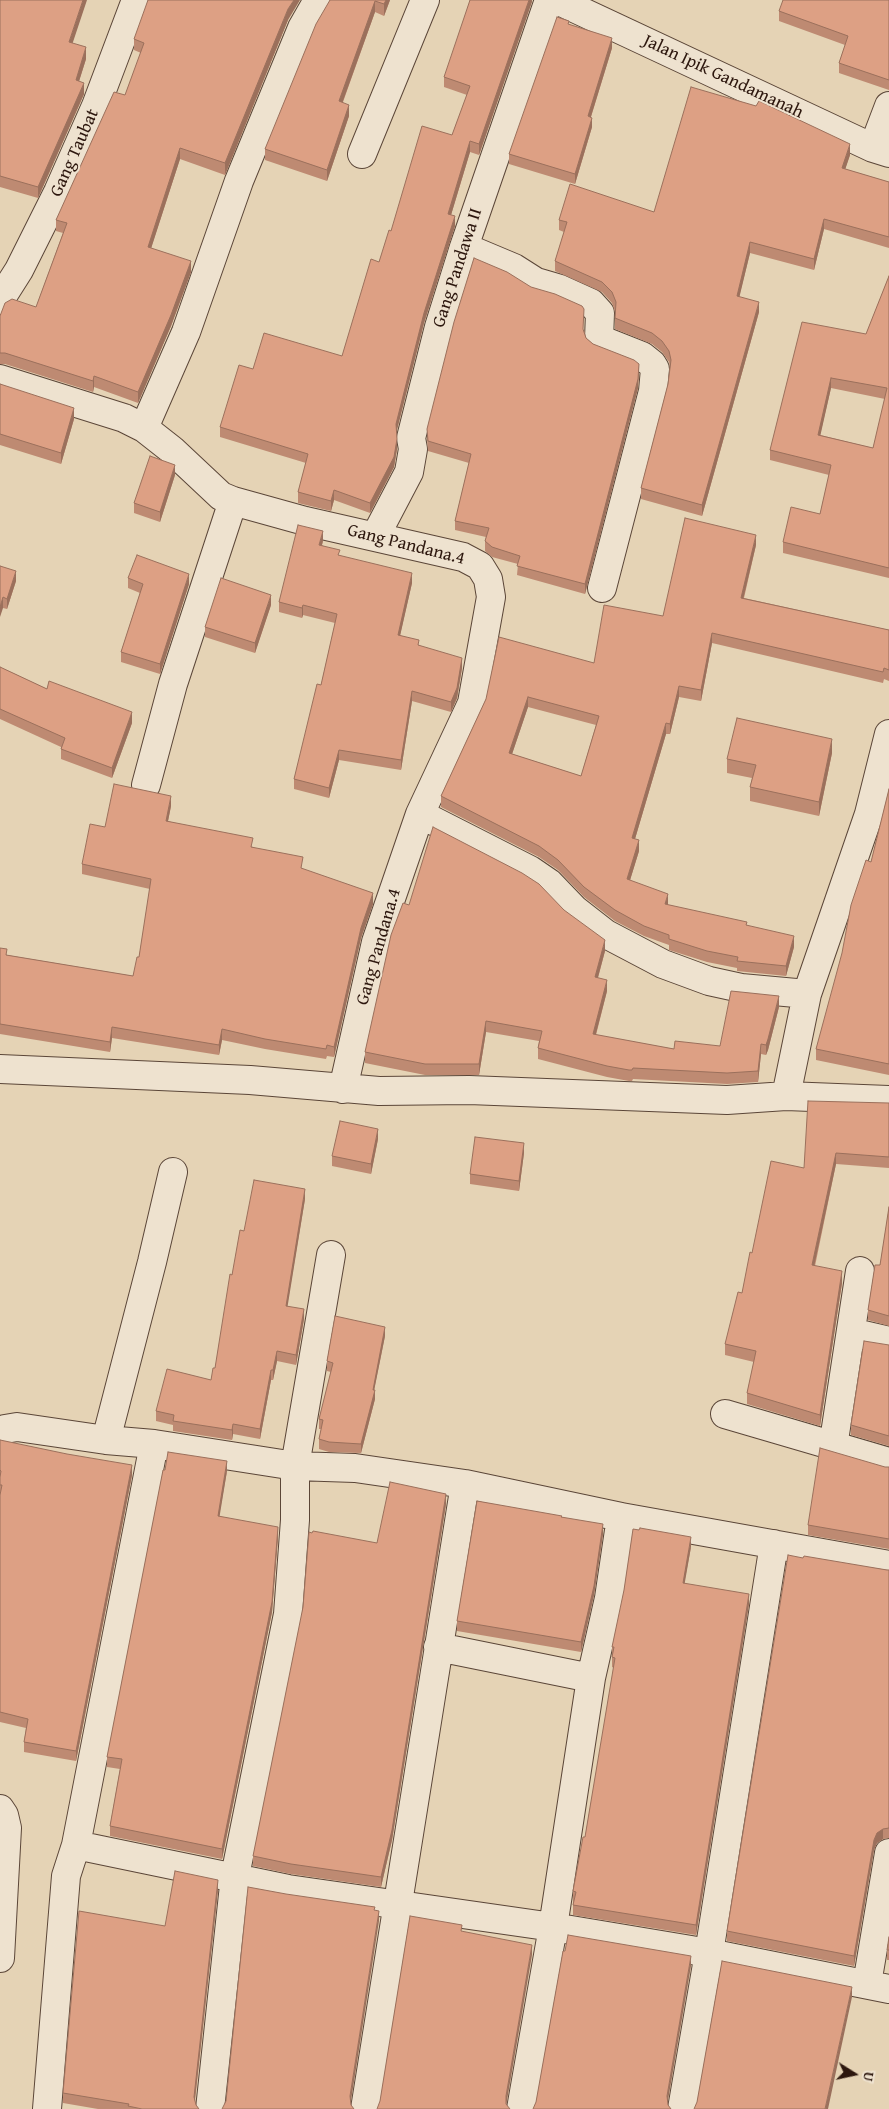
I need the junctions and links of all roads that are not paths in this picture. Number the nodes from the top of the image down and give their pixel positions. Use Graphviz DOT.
graph roads {
  1 [pos="136,0"];
  2 [pos="318,0"];
  3 [pos="425,0"];
  4 [pos="549,0"];
  5 [pos="557,0"];
  6 [pos="889,106"];
  7 [pos="881,150"];
  8 [pos="362,154"];
  9 [pos="464,247"];
  10 [pos="0,300"];
  11 [pos="0,379"];
  12 [pos="144,428"];
  13 [pos="233,501"];
  14 [pos="376,536"];
  15 [pos="602,588"];
  16 [pos="889,734"];
  17 [pos="146,785"];
  18 [pos="420,814"];
  19 [pos="879,817"];
  20 [pos="807,994"];
  21 [pos="0,1069"];
  22 [pos="343,1089"];
  23 [pos="786,1096"];
  24 [pos="889,1100"];
  25 [pos="173,1172"];
  26 [pos="331,1255"];
  27 [pos="860,1271"];
  28 [pos="851,1332"];
  29 [pos="889,1341"];
  30 [pos="726,1414"];
  31 [pos="0,1435"];
  32 [pos="106,1440"];
  33 [pos="154,1444"];
  34 [pos="833,1447"];
  35 [pos="889,1462"];
  36 [pos="295,1466"];
  37 [pos="465,1484"];
  38 [pos="621,1517"];
  39 [pos="774,1544"];
  40 [pos="889,1566"];
  41 [pos="438,1647"];
  42 [pos="591,1678"];
  43 [pos="0,1809"];
  44 [pos="76,1845"];
  45 [pos="889,1852"];
  46 [pos="235,1876"];
  47 [pos="399,1905"];
  48 [pos="553,1927"];
  49 [pos="709,1953"];
  50 [pos="0,1958"];
  51 [pos="878,1986"];
  52 [pos="47,2109"];
  53 [pos="210,2109"];
  54 [pos="365,2109"];
  55 [pos="521,2109"];
  56 [pos="682,2109"];
  1 -- 10 [label="street, Gang Taubat"];
  2 -- 12 [label="street"];
  3 -- 8 [label="street"];
  4 -- 9 [label="street, Gang Pandawa II"];
  5 -- 7 [label="street, Jalan Ipik Gandamanah"];
  6 -- 7 [label="street"];
  9 -- 14 [label="street, Gang Pandawa II"];
  9 -- 15 [label="street"];
  11 -- 12 [label="street, Gang Pandana.4"];
  12 -- 13 [label="street, Gang Pandana.4"];
  13 -- 14 [label="street, Gang Pandana.4"];
  13 -- 17 [label="street"];
  14 -- 18 [label="street, Gang Pandana.4"];
  16 -- 19 [label="street"];
  18 -- 20 [label="street"];
  18 -- 22 [label="street, Gang Pandana.4"];
  19 -- 20 [label="street"];
  20 -- 23 [label="street"];
  21 -- 22 [label="street"];
  22 -- 23 [label="street"];
  23 -- 24 [label="street"];
  25 -- 32 [label="street"];
  26 -- 36 [label="street"];
  27 -- 28 [label="street"];
  28 -- 29 [label="street"];
  28 -- 34 [label="street"];
  30 -- 34 [label="street"];
  31 -- 32 [label="street"];
  32 -- 33 [label="street"];
  33 -- 36 [label="street"];
  33 -- 44 [label="street"];
  34 -- 35 [label="street"];
  36 -- 37 [label="street"];
  36 -- 46 [label="street"];
  37 -- 38 [label="street"];
  37 -- 41 [label="street"];
  38 -- 39 [label="street"];
  38 -- 42 [label="street"];
  39 -- 40 [label="street"];
  39 -- 49 [label="street"];
  41 -- 42 [label="street"];
  41 -- 47 [label="street"];
  42 -- 48 [label="street"];
  43 -- 50 [label="street"];
  44 -- 46 [label="street"];
  44 -- 52 [label="street"];
  45 -- 51 [label="street"];
  46 -- 47 [label="street"];
  46 -- 53 [label="street"];
  47 -- 48 [label="street"];
  47 -- 54 [label="street"];
  48 -- 49 [label="street"];
  48 -- 55 [label="street"];
  49 -- 51 [label="street"];
  49 -- 56 [label="street"];
}
